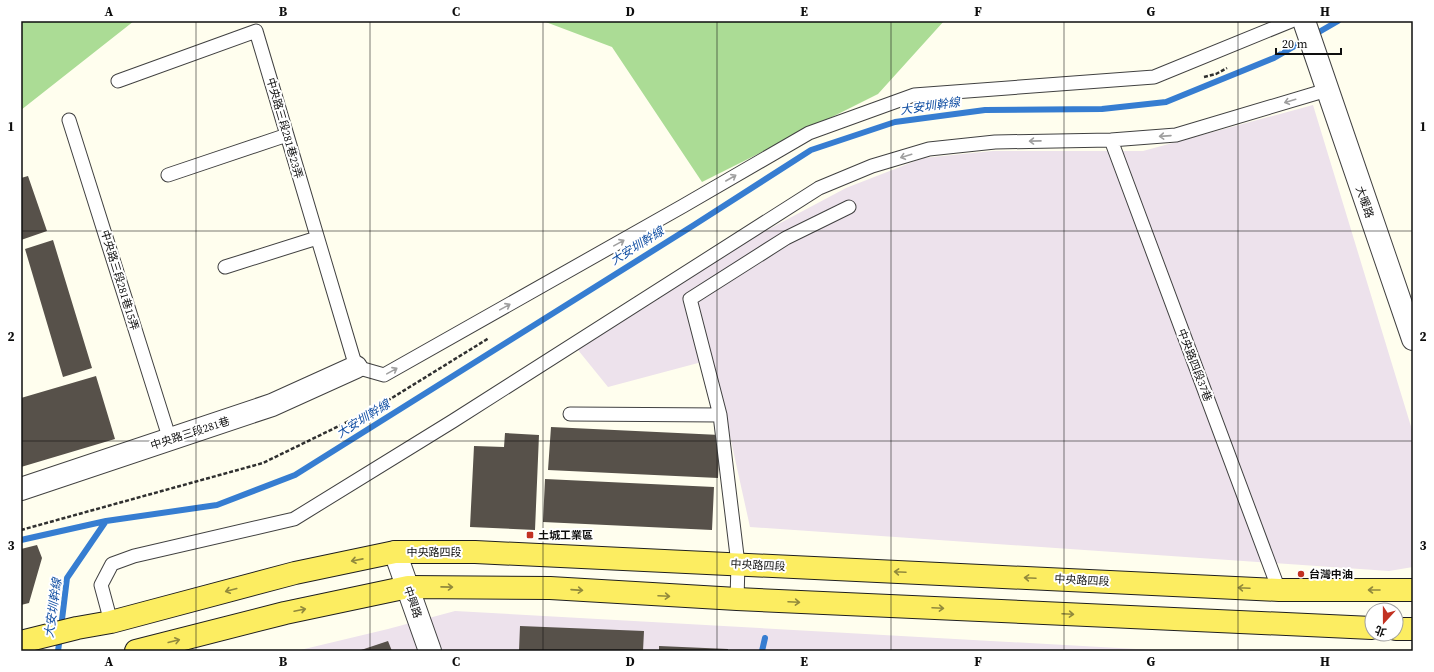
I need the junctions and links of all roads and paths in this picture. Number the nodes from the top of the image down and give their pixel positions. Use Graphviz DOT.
graph roads {
  1 [pos="1300,23"];
  2 [pos="1229,67"];
  3 [pos="1201,78"];
  4 [pos="118,82"];
  5 [pos="1327,90"];
  6 [pos="69,120"];
  7 [pos="287,135"];
  8 [pos="1111,140"];
  9 [pos="168,175"];
  10 [pos="849,207"];
  11 [pos="317,238"];
  12 [pos="225,267"];
  13 [pos="490,337"];
  14 [pos="1413,340"];
  15 [pos="356,367"];
  16 [pos="570,414"];
  17 [pos="720,415"];
  18 [pos="170,440"];
  19 [pos="21,489"];
  20 [pos="21,530"];
  21 [pos="395,552"];
  22 [pos="738,564"];
  23 [pos="408,587"];
  24 [pos="1279,590"];
  25 [pos="1413,590"];
  26 [pos="737,599"];
  27 [pos="111,622"];
  28 [pos="1364,628"];
  29 [pos="21,642"];
  30 [pos="136,651"];
  31 [pos="430,651"];
  1 -- 5 [label="street, 大暖路"];
  15 -- 1 [label="lane, one-way"];
  2 -- 3 [label="path"];
  4 -- 7 [label="lane, 中央路三段281巷23弄"];
  5 -- 8 [label="lane, one-way"];
  5 -- 14 [label="street, 大暖路"];
  6 -- 18 [label="lane, 中央路三段281巷15弄"];
  7 -- 9 [label="lane"];
  7 -- 11 [label="lane, 中央路三段281巷23弄"];
  8 -- 24 [label="lane, 中央路四段37巷"];
  8 -- 27 [label="lane, one-way"];
  10 -- 17 [label="lane"];
  11 -- 12 [label="lane"];
  11 -- 15 [label="lane, 中央路三段281巷23弄"];
  13 -- 20 [label="path"];
  15 -- 18 [label="street, 中央路三段281巷"];
  16 -- 17 [label="lane"];
  17 -- 22 [label="lane"];
  18 -- 19 [label="street, 中央路三段281巷"];
  21 -- 22 [label="main road, 中央路四段"];
  21 -- 23 [label="street, 中興路"];
  21 -- 27 [label="main road, 中央路四段, one-way"];
  24 -- 22 [label="main road, 中央路四段, one-way"];
  22 -- 26 [label="lane"];
  23 -- 26 [label="main road, one-way"];
  30 -- 23 [label="main road, one-way"];
  23 -- 31 [label="street, 中興路"];
  25 -- 24 [label="main road, 中央路四段, one-way"];
  26 -- 28 [label="main road, one-way"];
  27 -- 29 [label="main road, 中央路四段"];
}
